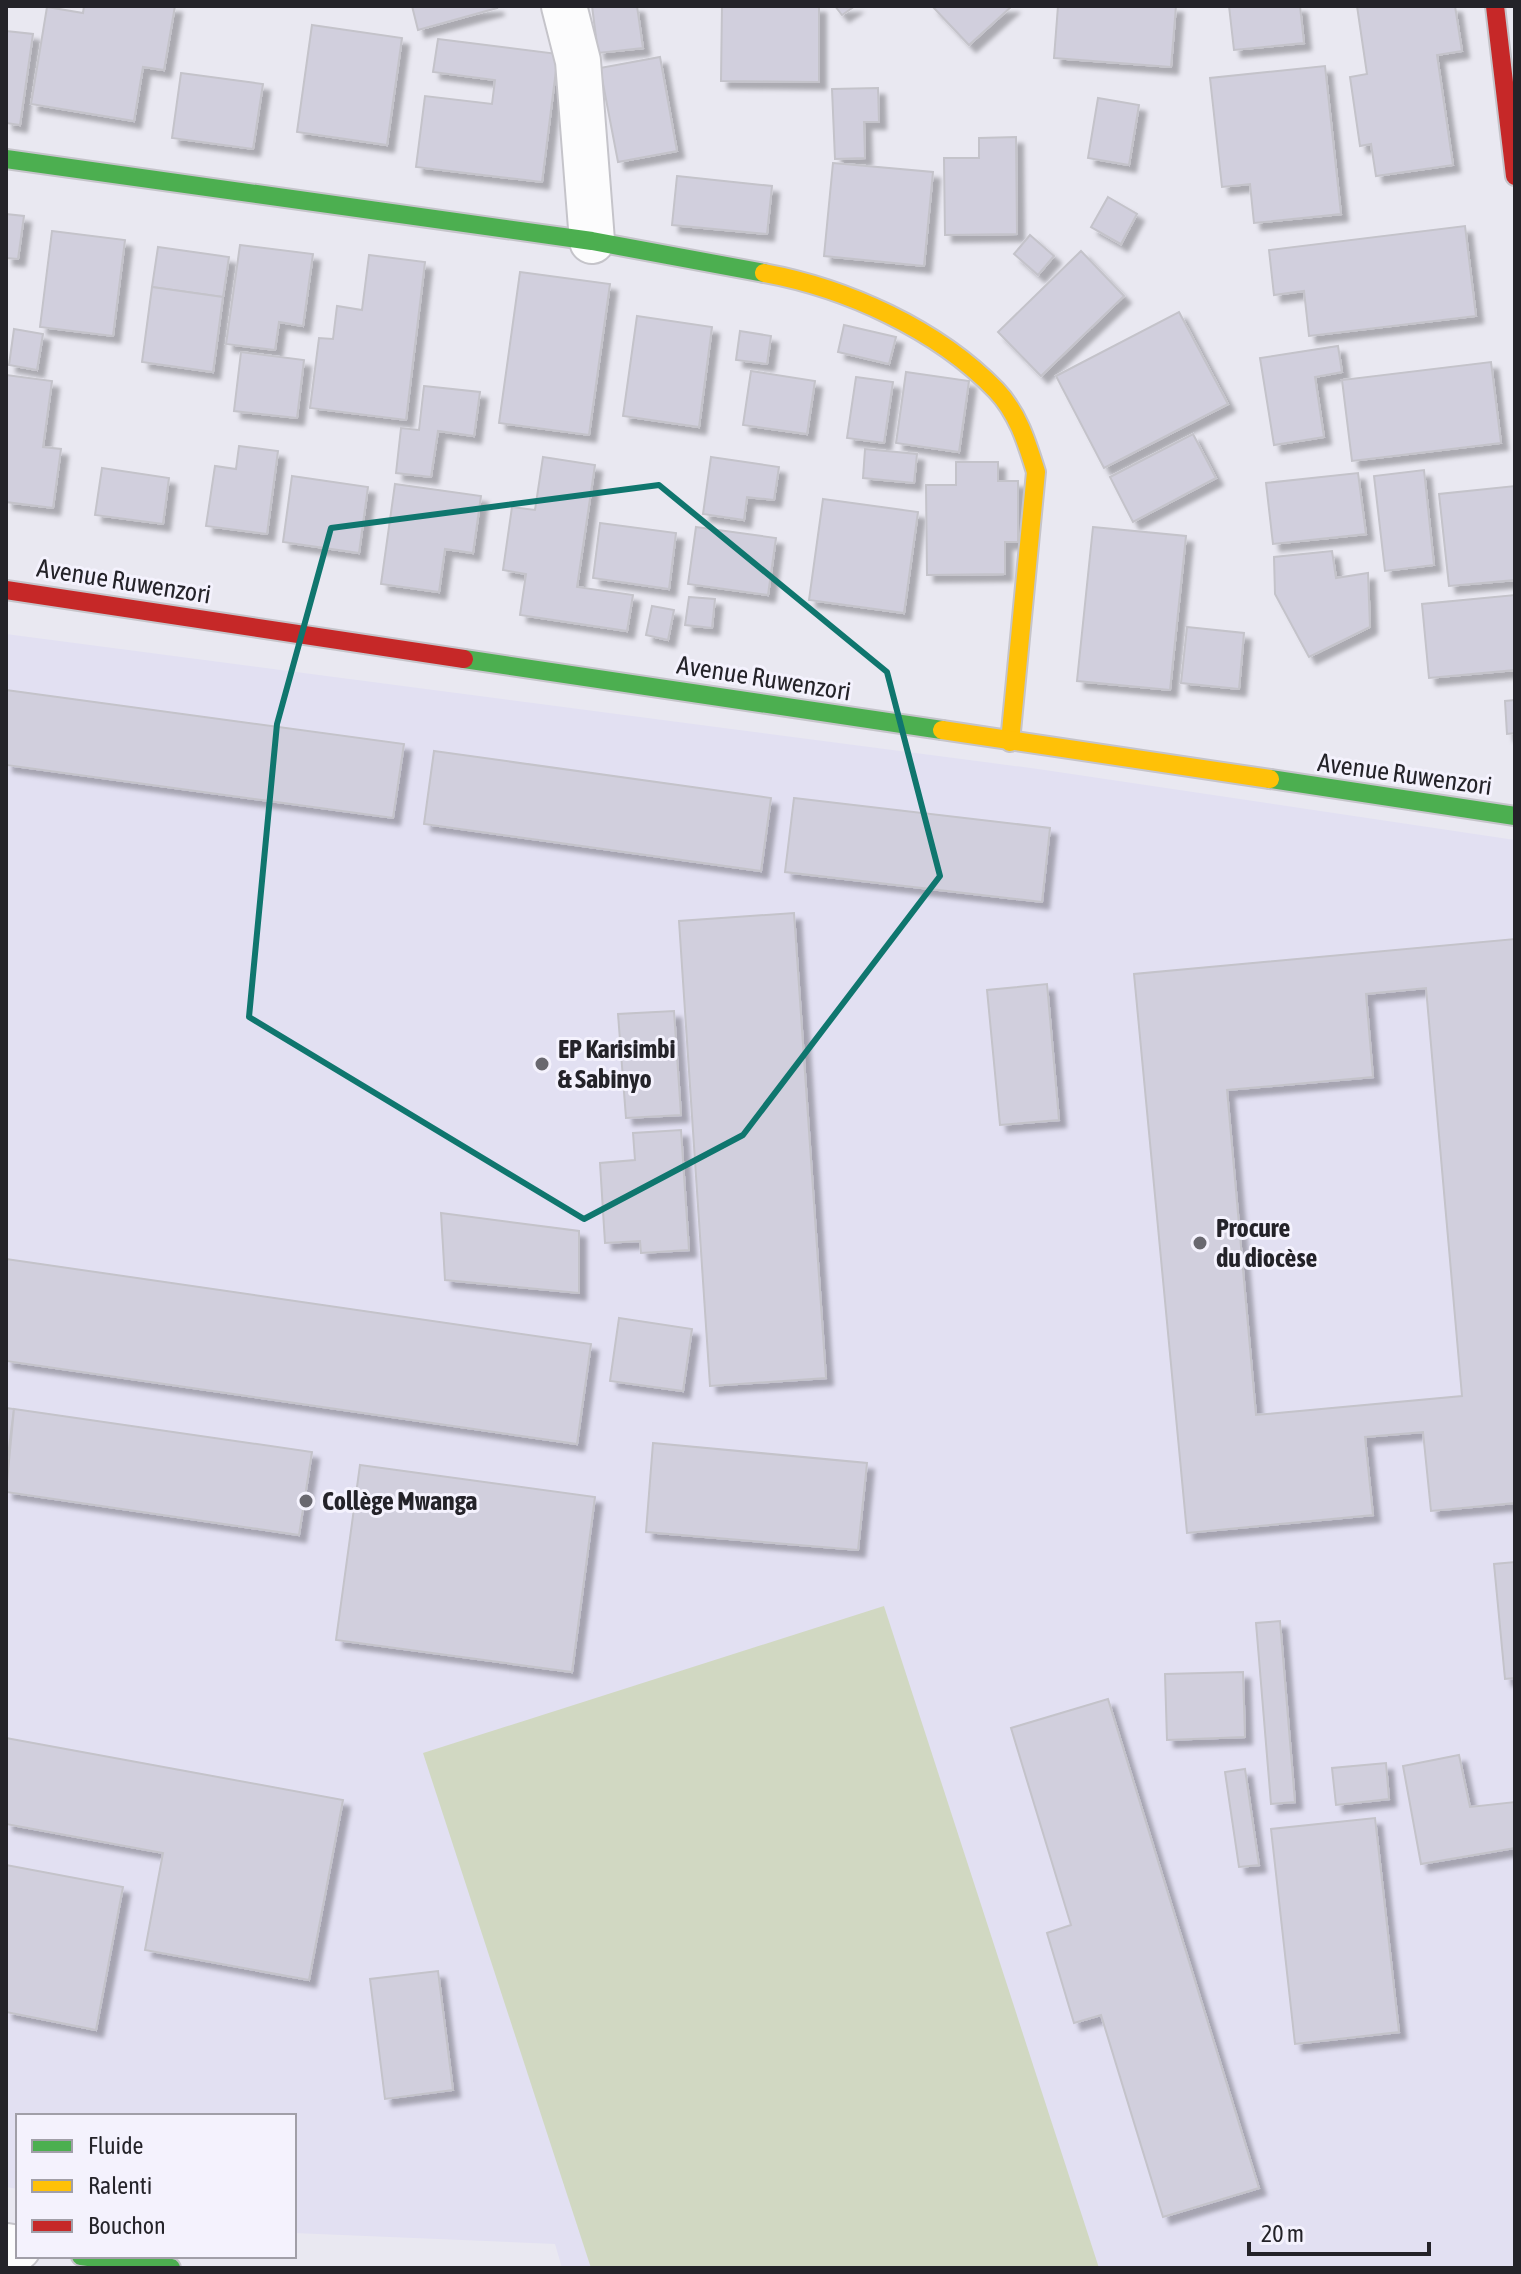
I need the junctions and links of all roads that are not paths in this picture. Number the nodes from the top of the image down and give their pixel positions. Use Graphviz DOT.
graph roads {
  1 [pos="564,6"];
  2 [pos="1495,6"];
  3 [pos="6,159"];
  4 [pos="1515,176"];
  5 [pos="592,241"];
  6 [pos="6,590"];
  7 [pos="1010,742"];
  8 [pos="1515,816"];
  9 [pos="96,2258"];
  10 [pos="171,2268"];
  1 -- 5 [label="street"];
  2 -- 4 [label="street"];
  3 -- 5 [label="street"];
  5 -- 7 [label="street"];
  6 -- 7 [label="street, Avenue Ruwenzori"];
  7 -- 8 [label="street, Avenue Ruwenzori"];
  9 -- 10 [label="street"];
}
